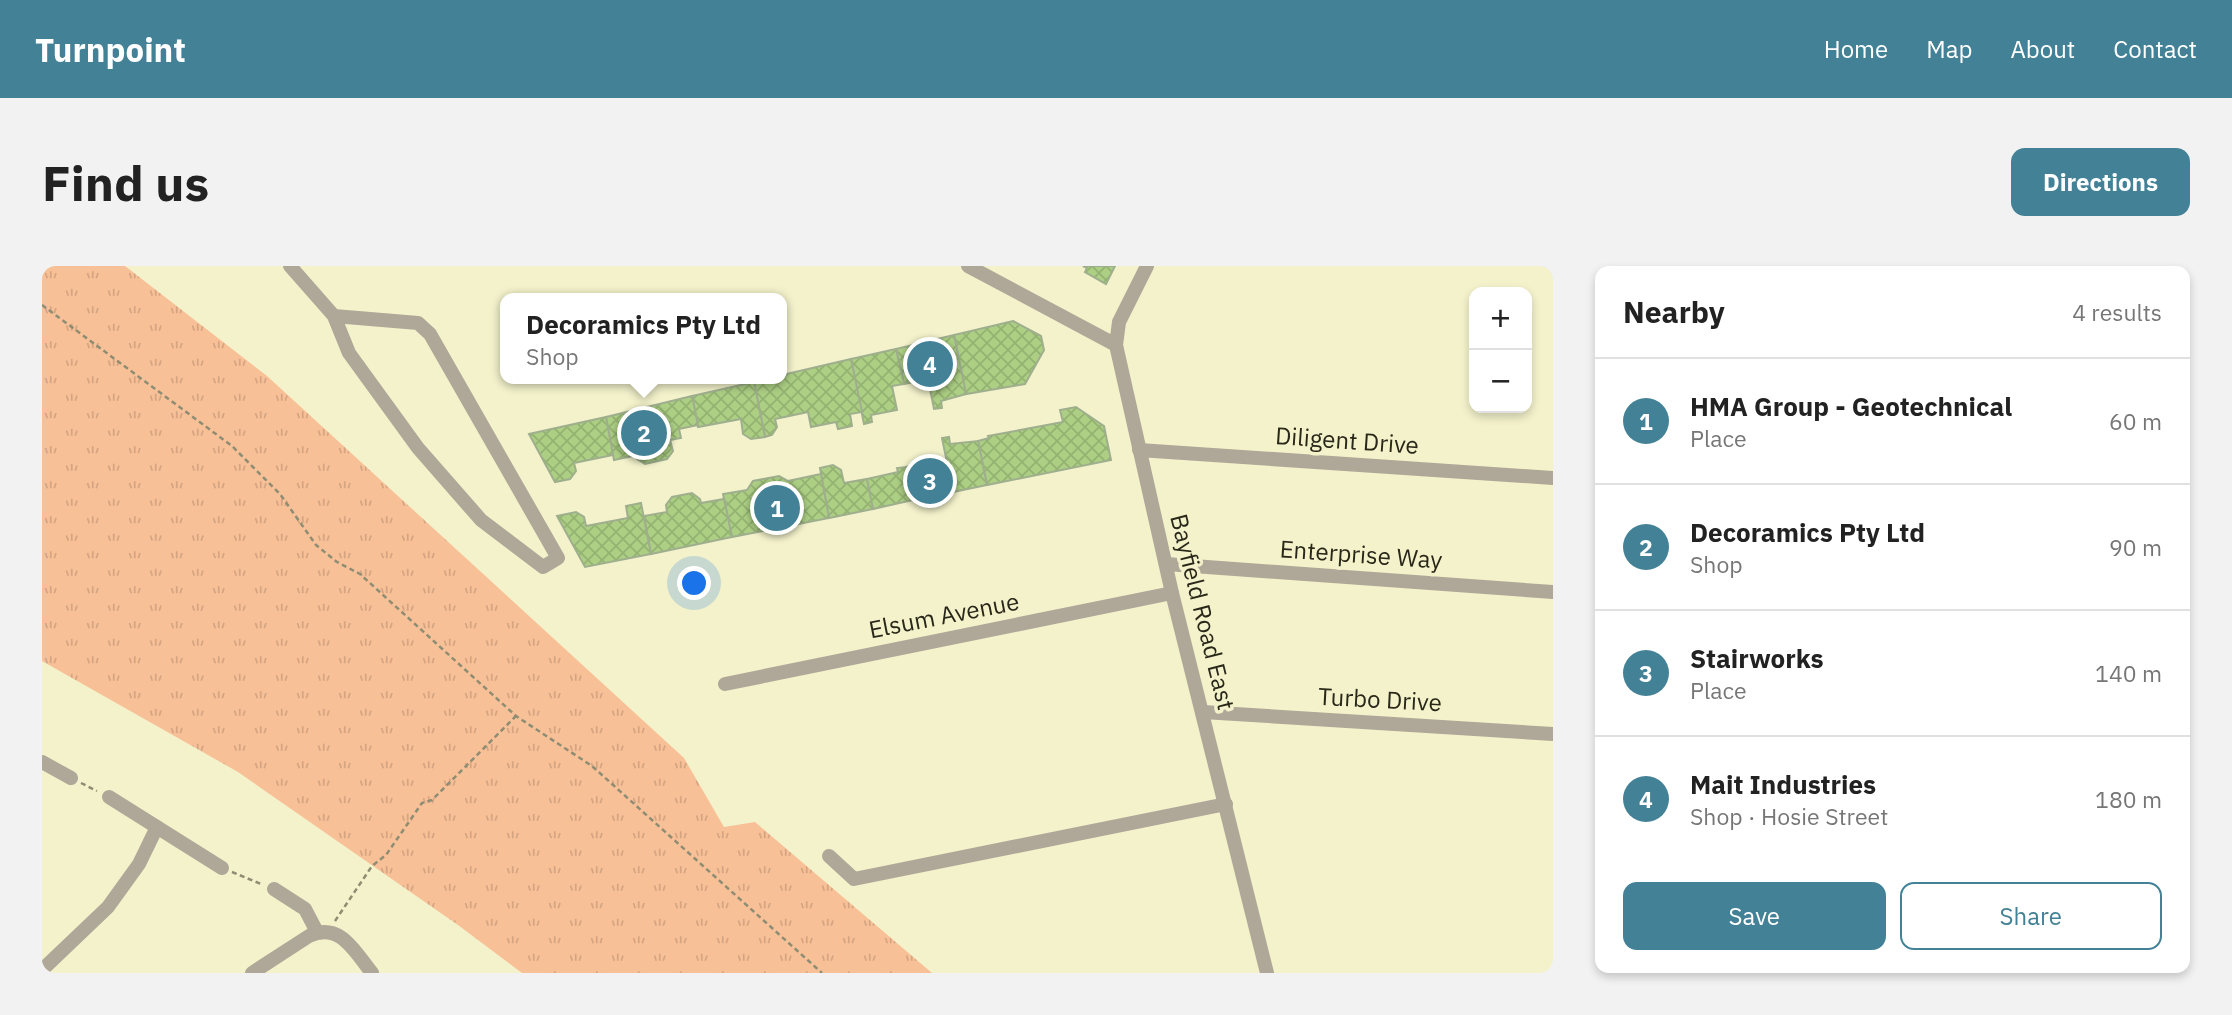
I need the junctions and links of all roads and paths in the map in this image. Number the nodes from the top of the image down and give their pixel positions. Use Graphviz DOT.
graph roads {
  1 [pos="290,266"];
  2 [pos="968,266"];
  3 [pos="1147,266"];
  4 [pos="42,305"];
  5 [pos="334,316"];
  6 [pos="1116,345"];
  7 [pos="1139,450"];
  8 [pos="1553,478"];
  9 [pos="1166,564"];
  10 [pos="1553,592"];
  11 [pos="1172,593"];
  12 [pos="725,684"];
  13 [pos="1203,712"];
  14 [pos="516,716"];
  15 [pos="1553,734"];
  16 [pos="42,762"];
  17 [pos="71,778"];
  18 [pos="109,797"];
  19 [pos="1226,804"];
  20 [pos="157,827"];
  21 [pos="829,856"];
  22 [pos="222,868"];
  23 [pos="274,889"];
  24 [pos="322,932"];
  25 [pos="42,970"];
  26 [pos="252,973"];
  27 [pos="372,973"];
  28 [pos="822,973"];
  29 [pos="1267,973"];
  1 -- 5 [label="street"];
  2 -- 6 [label="street"];
  3 -- 6 [label="street, Bayfield Road East"];
  4 -- 14 [label="path"];
  5 -- 5 [label="street"];
  6 -- 7 [label="street, Bayfield Road East"];
  7 -- 8 [label="street, Diligent Drive"];
  7 -- 9 [label="street, Bayfield Road East"];
  9 -- 10 [label="street, Enterprise Way"];
  9 -- 11 [label="street, Bayfield Road East"];
  11 -- 12 [label="street, Elsum Avenue"];
  11 -- 13 [label="street, Bayfield Road East"];
  13 -- 15 [label="street, Turbo Drive"];
  13 -- 19 [label="street, Bayfield Road East"];
  14 -- 24 [label="path"];
  14 -- 28 [label="path"];
  16 -- 17 [label="street"];
  17 -- 18 [label="path"];
  18 -- 20 [label="street"];
  19 -- 21 [label="street"];
  19 -- 29 [label="street, Bayfield Road East"];
  20 -- 22 [label="street"];
  20 -- 25 [label="street"];
  22 -- 23 [label="path"];
  23 -- 24 [label="street"];
  24 -- 26 [label="street"];
  24 -- 27 [label="street"];
}
